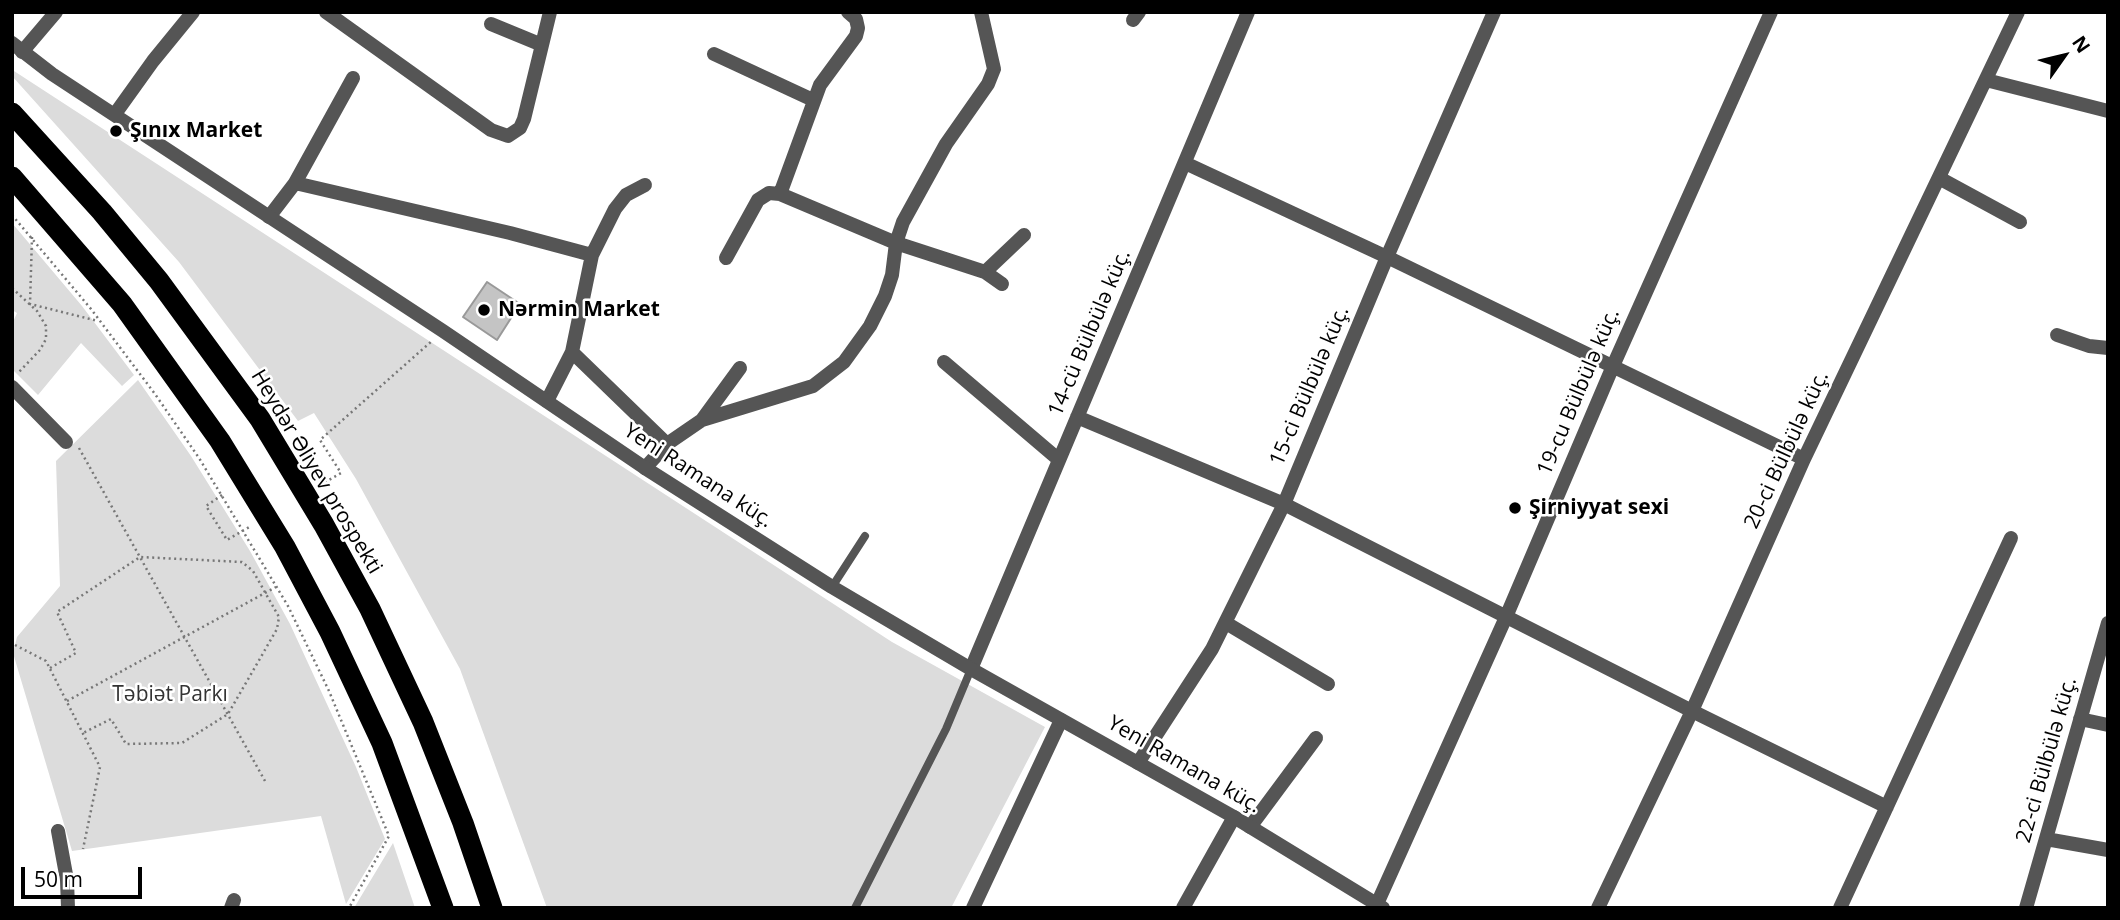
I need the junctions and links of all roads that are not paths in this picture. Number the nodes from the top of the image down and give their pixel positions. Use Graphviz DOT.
graph roads {
  1 [pos="56,12"];
  2 [pos="193,12"];
  3 [pos="326,12"];
  4 [pos="550,12"];
  5 [pos="848,12"];
  6 [pos="981,12"];
  7 [pos="1494,12"];
  8 [pos="1771,12"];
  9 [pos="2018,12"];
  10 [pos="1246,13"];
  11 [pos="491,24"];
  12 [pos="542,45"];
  13 [pos="17,48"];
  14 [pos="714,54"];
  15 [pos="353,78"];
  16 [pos="1986,80"];
  17 [pos="813,100"];
  18 [pos="2108,111"];
  19 [pos="12,113"];
  20 [pos="115,114"];
  21 [pos="1185,163"];
  22 [pos="12,177"];
  23 [pos="1939,178"];
  24 [pos="295,183"];
  25 [pos="645,185"];
  26 [pos="780,194"];
  27 [pos="269,217"];
  28 [pos="2020,222"];
  29 [pos="1024,235"];
  30 [pos="897,243"];
  31 [pos="592,255"];
  32 [pos="1387,257"];
  33 [pos="726,258"];
  34 [pos="985,272"];
  35 [pos="1002,284"];
  36 [pos="2057,335"];
  37 [pos="2108,348"];
  38 [pos="572,352"];
  39 [pos="944,362"];
  40 [pos="1613,366"];
  41 [pos="740,368"];
  42 [pos="12,388"];
  43 [pos="547,401"];
  44 [pos="1077,417"];
  45 [pos="702,420"];
  46 [pos="71,442"];
  47 [pos="667,444"];
  48 [pos="1058,459"];
  49 [pos="1804,459"];
  50 [pos="645,468"];
  51 [pos="1284,504"];
  52 [pos="865,536"];
  53 [pos="2011,538"];
  54 [pos="832,587"];
  55 [pos="1506,617"];
  56 [pos="1226,623"];
  57 [pos="2108,623"];
  58 [pos="971,669"];
  59 [pos="1328,684"];
  60 [pos="1692,711"];
  61 [pos="2080,719"];
  62 [pos="1061,720"];
  63 [pos="2108,725"];
  64 [pos="1317,738"];
  65 [pos="1138,763"];
  66 [pos="1887,807"];
  67 [pos="1234,817"];
  68 [pos="1250,827"];
  69 [pos="58,831"];
  70 [pos="2046,839"];
  71 [pos="2108,850"];
  72 [pos="1380,906"];
  73 [pos="68,908"];
  74 [pos="443,908"];
  75 [pos="492,908"];
  76 [pos="855,908"];
  77 [pos="973,908"];
  78 [pos="1183,908"];
  79 [pos="1598,908"];
  80 [pos="1840,908"];
  81 [pos="2026,908"];
  1 -- 13 [label="street"];
  2 -- 20 [label="street"];
  3 -- 12 [label="street"];
  4 -- 12 [label="street"];
  5 -- 17 [label="street"];
  6 -- 30 [label="street"];
  7 -- 32 [label="street, 15-ci Bülbülə küç."];
  8 -- 40 [label="street, 19-cu Bülbülə küç."];
  9 -- 16 [label="street, 20-ci Bülbülə küç."];
  10 -- 21 [label="street, 14-cü Bülbülə küç."];
  11 -- 12 [label="street"];
  13 -- 20 [label="street, Yeni Ramana küç."];
  14 -- 17 [label="street"];
  15 -- 24 [label="street"];
  16 -- 18 [label="street"];
  16 -- 23 [label="street, 20-ci Bülbülə küç."];
  17 -- 26 [label="street"];
  19 -- 75 [label="highway, Heydər Əliyev prospekti"];
  20 -- 27 [label="street, Yeni Ramana küç."];
  21 -- 32 [label="street"];
  21 -- 44 [label="street, 14-cü Bülbülə küç."];
  22 -- 74 [label="highway"];
  23 -- 28 [label="street"];
  23 -- 49 [label="street, 20-ci Bülbülə küç."];
  24 -- 27 [label="street"];
  24 -- 31 [label="street"];
  25 -- 31 [label="street"];
  26 -- 30 [label="street"];
  26 -- 33 [label="street"];
  27 -- 43 [label="street, Yeni Ramana küç."];
  29 -- 34 [label="street"];
  30 -- 34 [label="street"];
  30 -- 45 [label="street"];
  31 -- 38 [label="street"];
  32 -- 40 [label="street"];
  32 -- 51 [label="street, 15-ci Bülbülə küç."];
  34 -- 35 [label="street"];
  36 -- 37 [label="street"];
  38 -- 43 [label="street"];
  38 -- 47 [label="street"];
  39 -- 48 [label="street"];
  40 -- 49 [label="street"];
  40 -- 55 [label="street, 19-cu Bülbülə küç."];
  41 -- 45 [label="street"];
  42 -- 46 [label="street"];
  43 -- 50 [label="street, Yeni Ramana küç."];
  44 -- 48 [label="street, 14-cü Bülbülə küç."];
  44 -- 51 [label="street"];
  45 -- 47 [label="street"];
  47 -- 50 [label="street"];
  48 -- 58 [label="street, 14-cü Bülbülə küç."];
  49 -- 60 [label="street, 20-ci Bülbülə küç."];
  50 -- 54 [label="street, Yeni Ramana küç."];
  51 -- 55 [label="street"];
  51 -- 56 [label="street, 15-ci Bülbülə küç."];
  52 -- 54 [label="lane"];
  53 -- 66 [label="street"];
  54 -- 58 [label="street, Yeni Ramana küç."];
  55 -- 60 [label="street"];
  55 -- 72 [label="street, 19-cu Bülbülə küç."];
  56 -- 59 [label="street"];
  56 -- 65 [label="street, 15-ci Bülbülə küç."];
  57 -- 61 [label="street, 22-ci Bülbülə küç."];
  58 -- 62 [label="street, Yeni Ramana küç."];
  58 -- 76 [label="lane"];
  60 -- 66 [label="street"];
  60 -- 79 [label="street, 20-ci Bülbülə küç."];
  61 -- 63 [label="street"];
  61 -- 70 [label="street, 22-ci Bülbülə küç."];
  62 -- 65 [label="street, Yeni Ramana küç."];
  62 -- 77 [label="street"];
  64 -- 68 [label="street"];
  65 -- 67 [label="street, Yeni Ramana küç."];
  66 -- 80 [label="street"];
  67 -- 68 [label="street, Yeni Ramana küç."];
  67 -- 78 [label="street"];
  68 -- 72 [label="street, Yeni Ramana küç."];
  69 -- 73 [label="street"];
  70 -- 71 [label="street"];
  70 -- 81 [label="street, 22-ci Bülbülə küç."];
}
